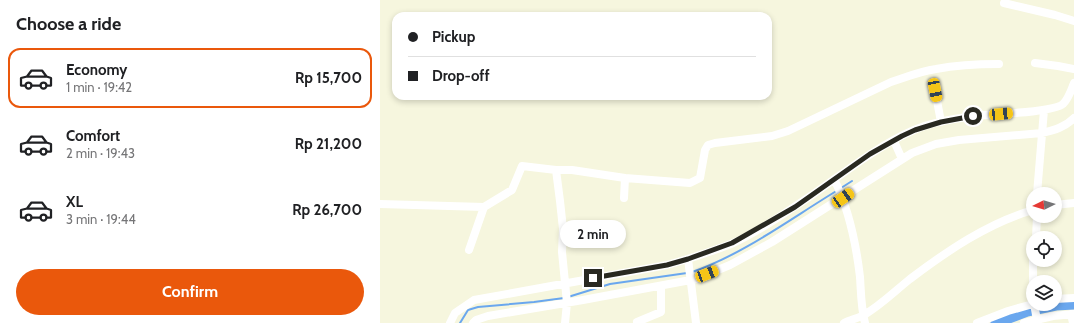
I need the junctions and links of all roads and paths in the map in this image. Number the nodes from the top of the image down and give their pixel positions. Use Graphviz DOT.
graph roads {
  1 [pos="1004,3"];
  2 [pos="1074,21"];
  3 [pos="999,64"];
  4 [pos="1035,64"];
  5 [pos="1074,69"];
  6 [pos="1074,82"];
  7 [pos="935,90"];
  8 [pos="1044,114"];
  9 [pos="1074,118"];
  10 [pos="941,122"];
  11 [pos="1043,131"];
  12 [pos="894,141"];
  13 [pos="902,159"];
  14 [pos="556,170"];
  15 [pos="626,178"];
  16 [pos="835,181"];
  17 [pos="1037,187"];
  18 [pos="842,197"];
  19 [pos="624,198"];
  20 [pos="1074,203"];
  21 [pos="380,204"];
  22 [pos="1062,204"];
  23 [pos="484,207"];
  24 [pos="1026,212"];
  25 [pos="469,250"];
  26 [pos="688,261"];
  27 [pos="691,278"];
  28 [pos="565,286"];
  29 [pos="661,286"];
  30 [pos="1074,298"];
  31 [pos="1062,299"];
  32 [pos="566,302"];
  33 [pos="1026,306"];
  34 [pos="1034,311"];
  35 [pos="1073,314"];
  36 [pos="1036,318"];
  37 [pos="864,319"];
  38 [pos="637,322"];
  39 [pos="450,323"];
  40 [pos="473,323"];
  41 [pos="565,323"];
  42 [pos="696,323"];
  43 [pos="844,323"];
  44 [pos="977,323"];
  45 [pos="1024,323"];
  46 [pos="1073,323"];
  1 -- 2 [label="street"];
  3 -- 15 [label="street"];
  4 -- 5 [label="street"];
  6 -- 8 [label="street"];
  7 -- 10 [label="street"];
  8 -- 10 [label="street"];
  8 -- 11 [label="street"];
  9 -- 11 [label="street"];
  10 -- 12 [label="street"];
  11 -- 13 [label="street"];
  11 -- 17 [label="street"];
  12 -- 13 [label="street"];
  12 -- 16 [label="street"];
  13 -- 18 [label="street"];
  14 -- 15 [label="street"];
  14 -- 23 [label="street"];
  14 -- 28 [label="street"];
  15 -- 19 [label="street"];
  16 -- 18 [label="street"];
  16 -- 26 [label="street"];
  18 -- 27 [label="street"];
  18 -- 37 [label="street"];
  20 -- 22 [label="street"];
  21 -- 23 [label="street"];
  23 -- 25 [label="street"];
  24 -- 37 [label="street"];
  26 -- 27 [label="street"];
  26 -- 28 [label="street"];
  27 -- 29 [label="street"];
  27 -- 42 [label="street"];
  28 -- 32 [label="street"];
  28 -- 39 [label="street"];
  29 -- 32 [label="street"];
  29 -- 38 [label="street"];
  30 -- 31 [label="street"];
  32 -- 40 [label="street"];
  32 -- 41 [label="street"];
  33 -- 44 [label="street"];
  34 -- 36 [label="street"];
  35 -- 36 [label="street"];
  35 -- 46 [label="street"];
  36 -- 45 [label="street"];
  37 -- 43 [label="street"];
}
